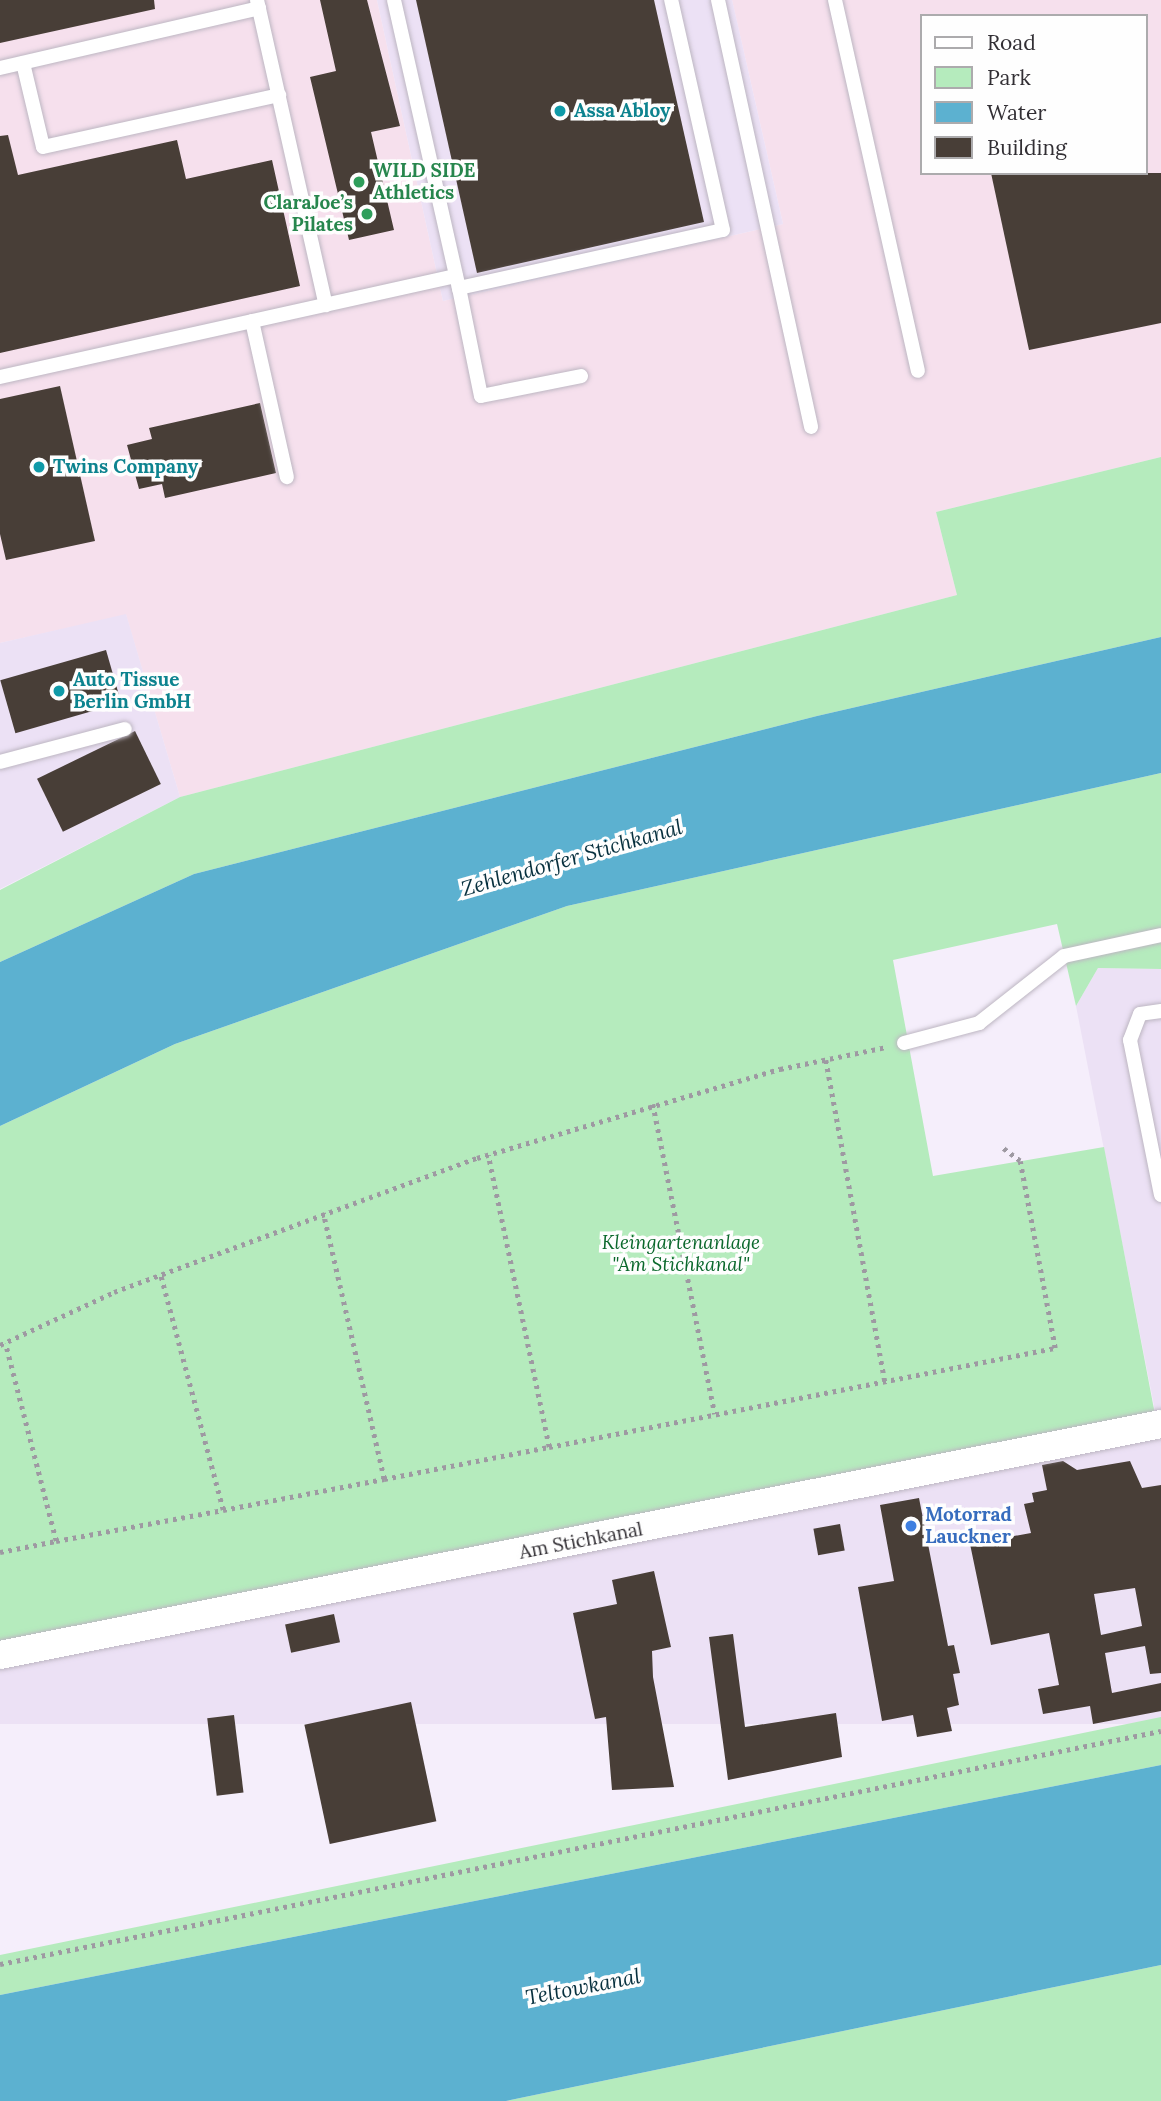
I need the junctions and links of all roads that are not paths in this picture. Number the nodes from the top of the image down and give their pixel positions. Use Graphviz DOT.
graph roads {
  1 [pos="394,0"];
  2 [pos="671,0"];
  3 [pos="718,0"];
  4 [pos="835,0"];
  5 [pos="258,4"];
  6 [pos="23,63"];
  7 [pos="0,68"];
  8 [pos="279,95"];
  9 [pos="457,282"];
  10 [pos="326,304"];
  11 [pos="252,321"];
  12 [pos="918,371"];
  13 [pos="581,376"];
  14 [pos="0,377"];
  15 [pos="811,427"];
  16 [pos="287,477"];
  17 [pos="125,729"];
  18 [pos="0,762"];
  19 [pos="1161,935"];
  20 [pos="1161,1011"];
  21 [pos="904,1043"];
  22 [pos="1161,1195"];
  23 [pos="1161,1424"];
  24 [pos="0,1655"];
  1 -- 9 [label="lane"];
  2 -- 9 [label="lane"];
  3 -- 15 [label="lane"];
  4 -- 12 [label="lane"];
  5 -- 6 [label="lane"];
  5 -- 8 [label="lane"];
  6 -- 7 [label="lane"];
  6 -- 8 [label="lane"];
  8 -- 10 [label="lane"];
  9 -- 10 [label="lane"];
  9 -- 13 [label="lane"];
  10 -- 11 [label="lane"];
  11 -- 14 [label="lane"];
  11 -- 16 [label="lane"];
  17 -- 18 [label="lane"];
  19 -- 21 [label="lane"];
  20 -- 22 [label="lane"];
  23 -- 24 [label="street, Am Stichkanal"];
}
